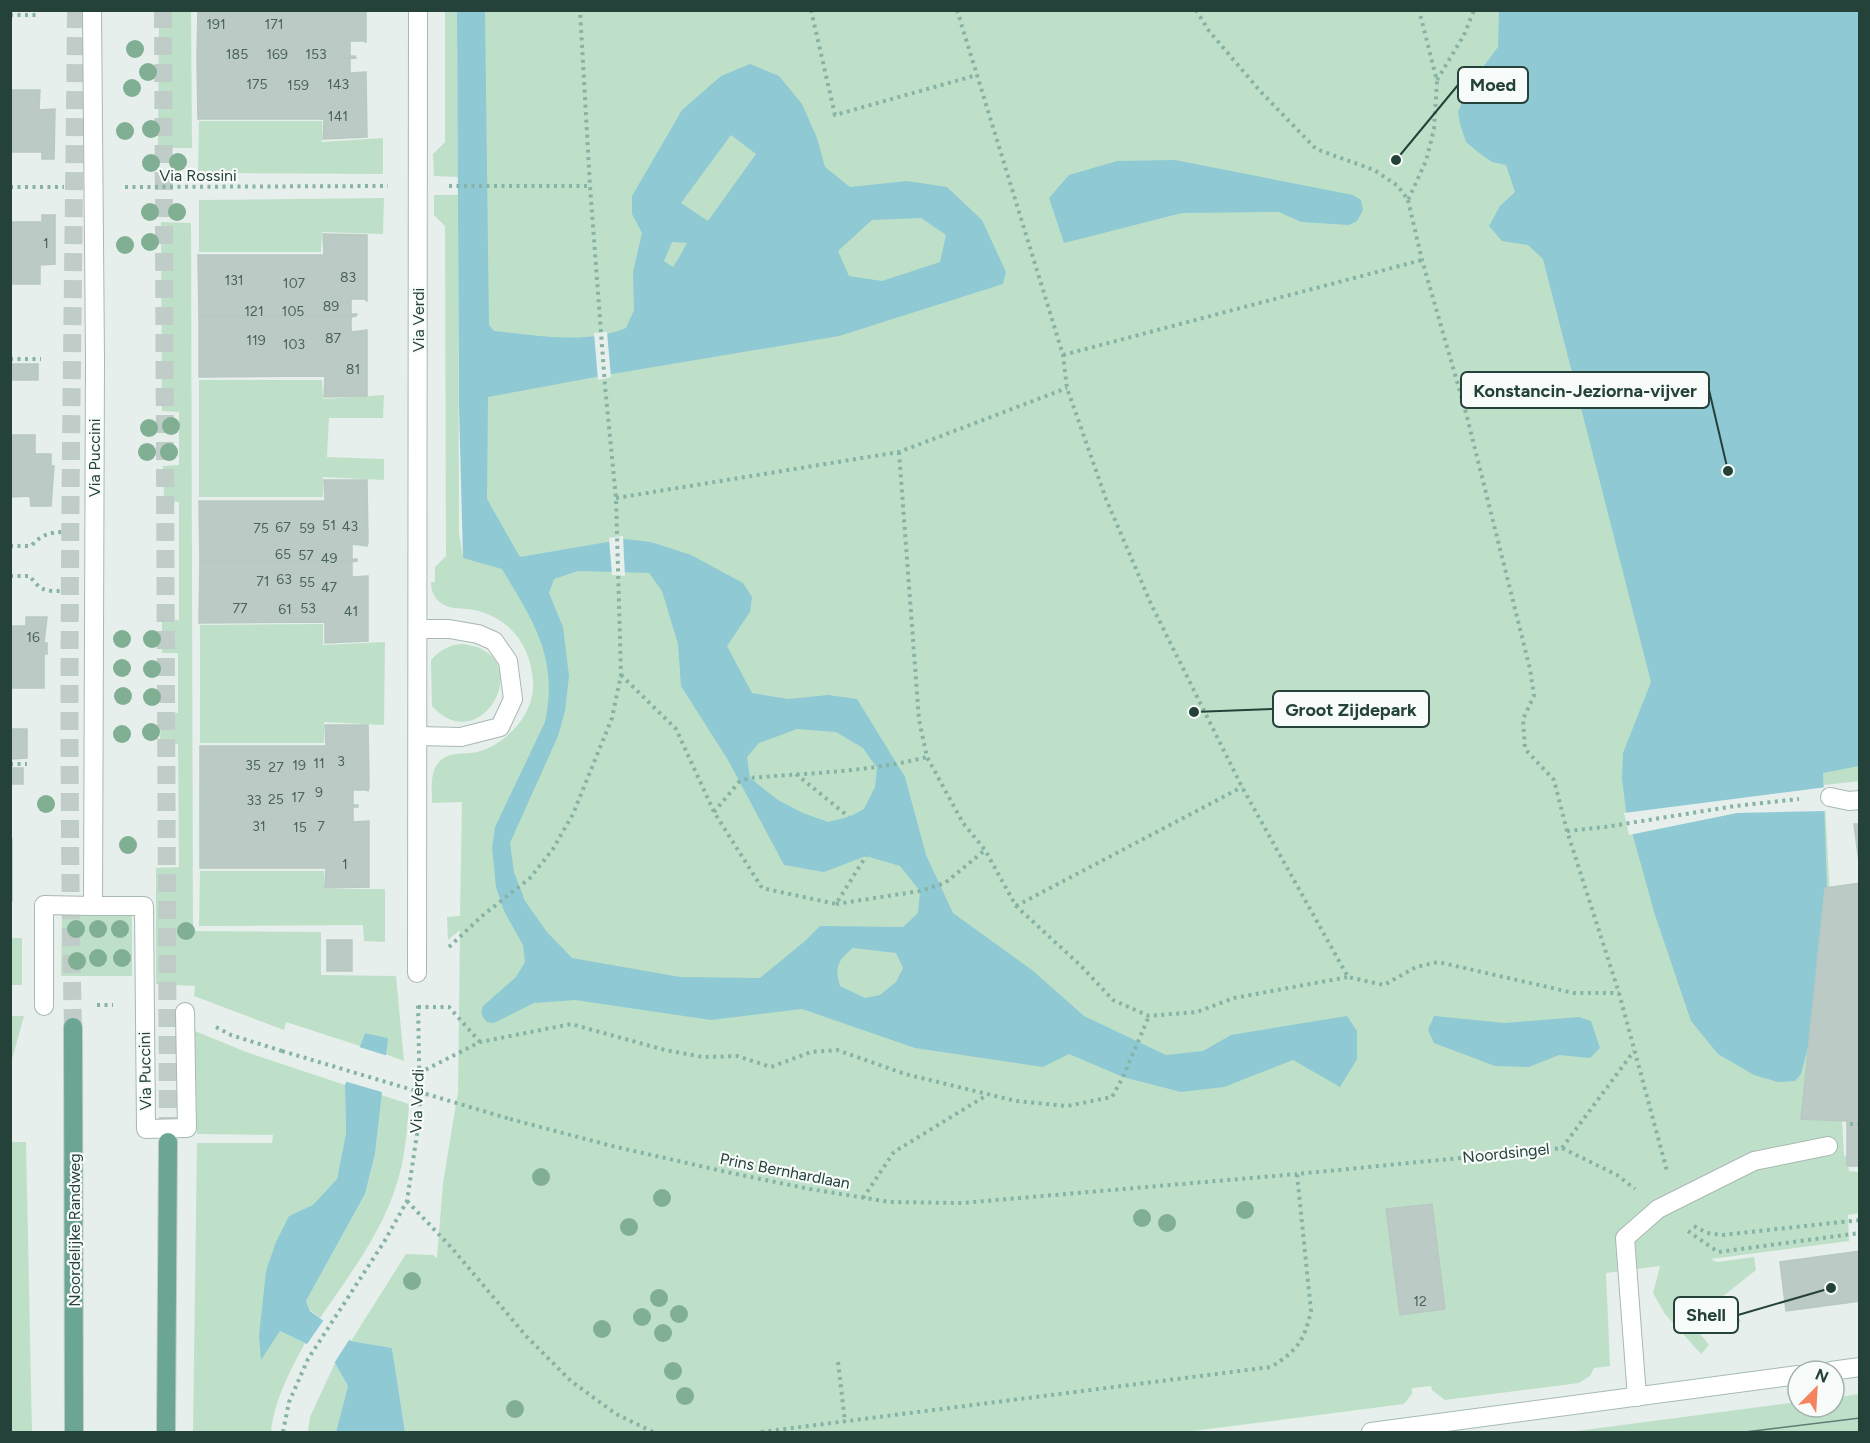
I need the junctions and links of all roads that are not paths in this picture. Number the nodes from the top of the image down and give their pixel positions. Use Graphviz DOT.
graph roads {
  1 [pos="92,10"];
  2 [pos="418,10"];
  3 [pos="418,629"];
  4 [pos="418,736"];
  5 [pos="1830,796"];
  6 [pos="1860,800"];
  7 [pos="93,906"];
  8 [pos="417,973"];
  9 [pos="44,1005"];
  10 [pos="185,1012"];
  11 [pos="73,1027"];
  12 [pos="168,1142"];
  13 [pos="1828,1146"];
  14 [pos="1786,1377"];
  15 [pos="1636,1397"];
  16 [pos="74,1432"];
  17 [pos="166,1432"];
  18 [pos="1371,1432"];
  1 -- 7 [label="street, Via Puccini"];
  2 -- 3 [label="street, Via Verdi"];
  3 -- 4 [label="street, Via Verdi"];
  3 -- 4 [label="street"];
  4 -- 8 [label="street, Via Verdi"];
  5 -- 6 [label="street"];
  7 -- 9 [label="street, Via Puccini"];
  7 -- 10 [label="street, Via Puccini"];
  11 -- 16 [label="main road, Noordelijke Randweg"];
  12 -- 17 [label="main road"];
  13 -- 15 [label="street"];
  14 -- 15 [label="street"];
  15 -- 18 [label="street"];
}
